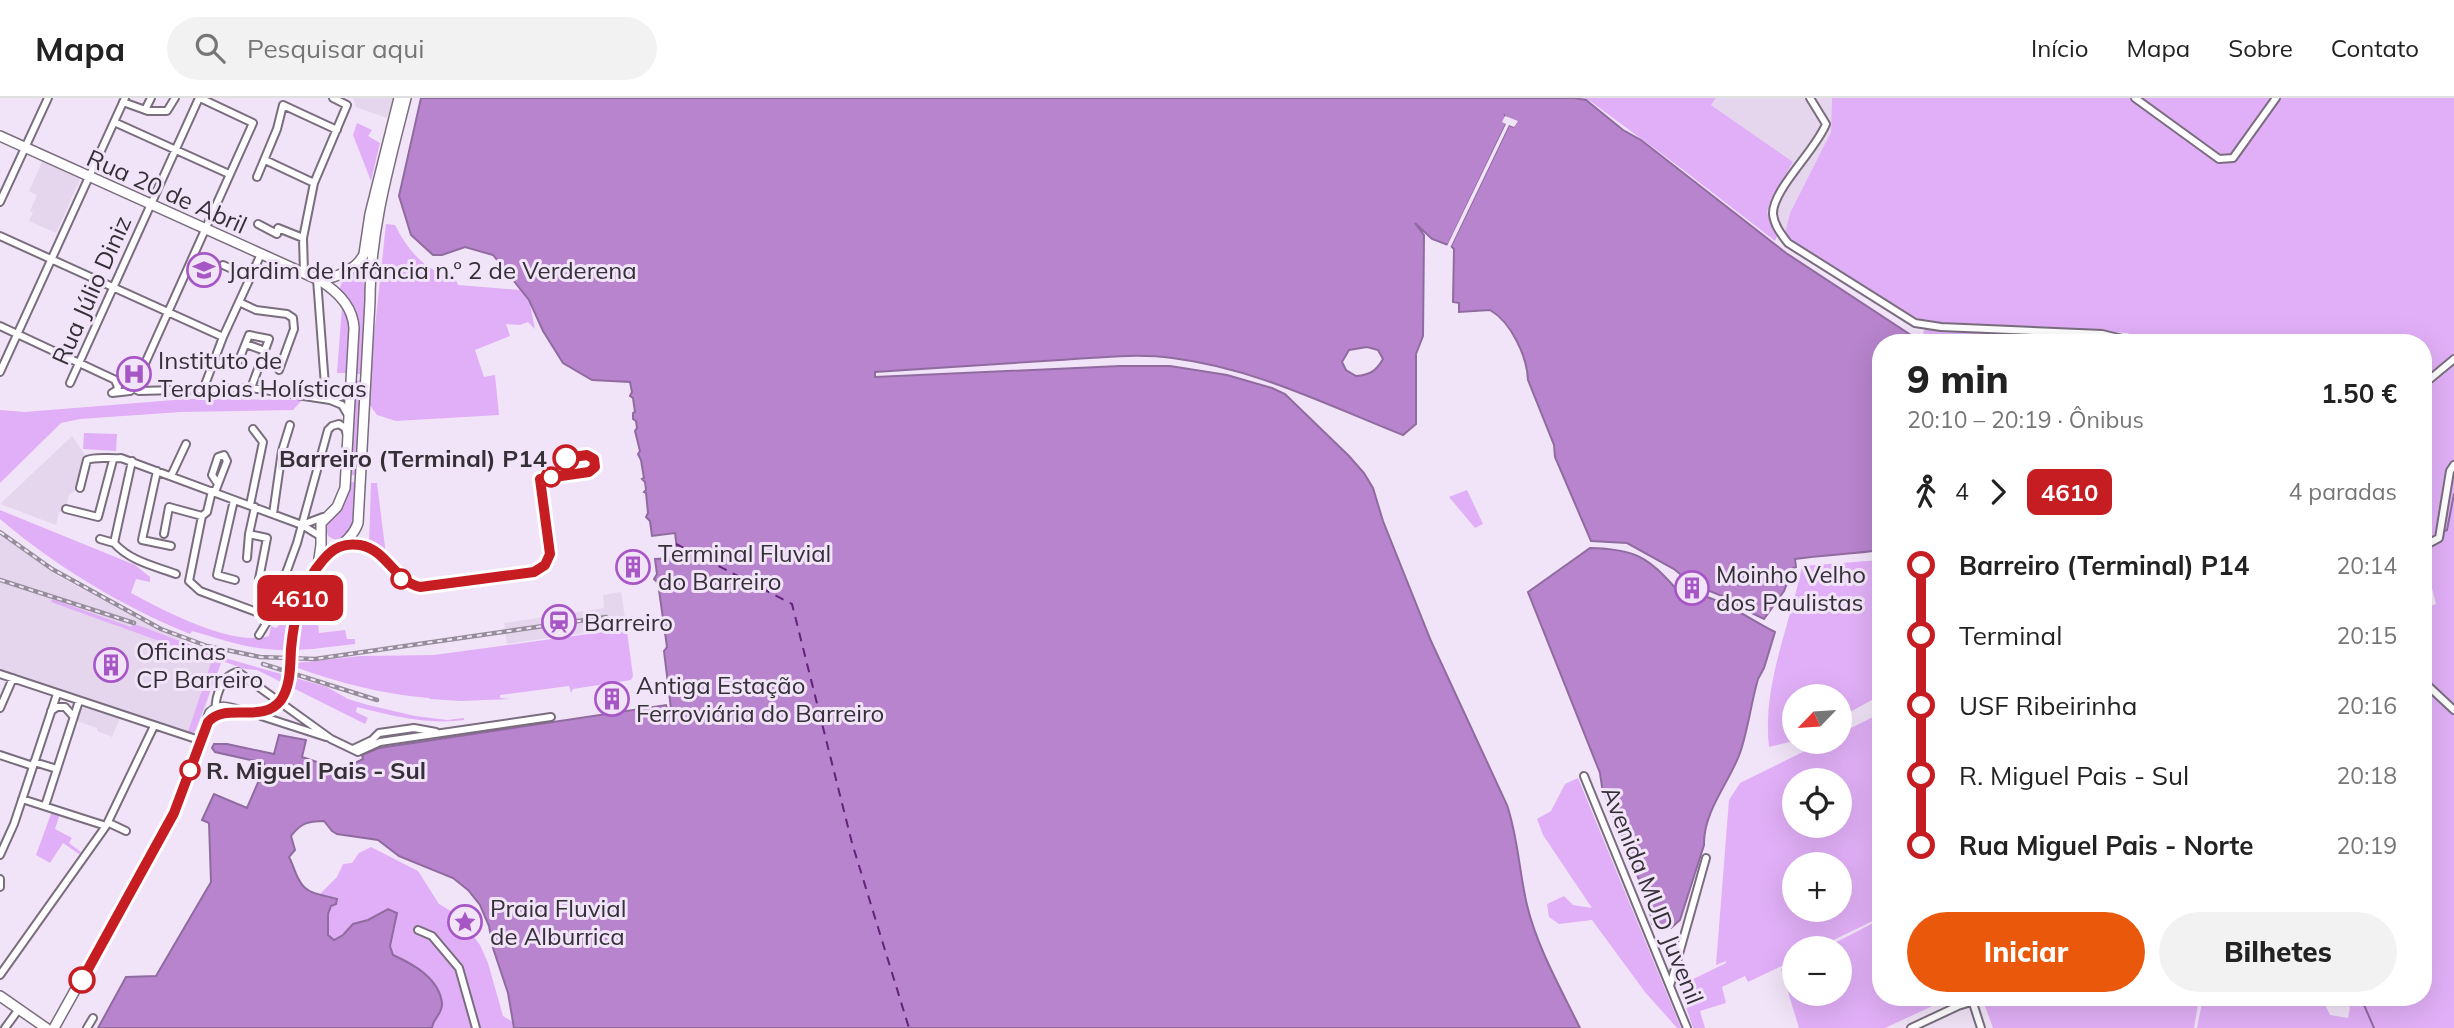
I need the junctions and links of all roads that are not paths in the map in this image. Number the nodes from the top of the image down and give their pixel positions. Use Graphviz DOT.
graph roads {
  1 [pos="48,98"];
  2 [pos="151,98"];
  3 [pos="175,98"];
  4 [pos="199,98"];
  5 [pos="333,98"];
  6 [pos="398,98"];
  7 [pos="406,98"];
  8 [pos="1810,98"];
  9 [pos="2135,98"];
  10 [pos="2276,98"];
  11 [pos="124,100"];
  12 [pos="145,110"];
  13 [pos="114,122"];
  14 [pos="337,130"];
  15 [pos="0,136"];
  16 [pos="25,148"];
  17 [pos="176,149"];
  18 [pos="264,160"];
  19 [pos="229,174"];
  20 [pos="89,177"];
  21 [pos="257,177"];
  22 [pos="313,183"];
  23 [pos="0,202"];
  24 [pos="150,204"];
  25 [pos="258,224"];
  26 [pos="205,229"];
  27 [pos="0,236"];
  28 [pos="303,238"];
  29 [pos="261,254"];
  30 [pos="51,259"];
  31 [pos="223,265"];
  32 [pos="344,272"];
  33 [pos="304,273"];
  34 [pos="250,277"];
  35 [pos="318,280"];
  36 [pos="113,287"];
  37 [pos="370,290"];
  38 [pos="338,296"];
  39 [pos="239,302"];
  40 [pos="169,312"];
  41 [pos="0,326"];
  42 [pos="18,334"];
  43 [pos="2102,334"];
  44 [pos="223,337"];
  45 [pos="246,344"];
  46 [pos="265,351"];
  47 [pos="2454,359"];
  48 [pos="80,362"];
  49 [pos="237,365"];
  50 [pos="279,370"];
  51 [pos="0,372"];
  52 [pos="2432,377"];
  53 [pos="114,379"];
  54 [pos="70,383"];
  55 [pos="351,384"];
  56 [pos="134,388"];
  57 [pos="251,388"];
  58 [pos="203,390"];
  59 [pos="328,399"];
  60 [pos="349,416"];
  61 [pos="290,425"];
  62 [pos="253,429"];
  63 [pos="348,436"];
  64 [pos="186,444"];
  65 [pos="113,460"];
  66 [pos="132,461"];
  67 [pos="2454,465"];
  68 [pos="157,471"];
  69 [pos="171,476"];
  70 [pos="218,484"];
  71 [pos="80,488"];
  72 [pos="214,492"];
  73 [pos="234,499"];
  74 [pos="252,506"];
  75 [pos="66,509"];
  76 [pos="273,514"];
  77 [pos="328,515"];
  78 [pos="202,516"];
  79 [pos="302,524"];
  80 [pos="164,534"];
  81 [pos="249,534"];
  82 [pos="321,536"];
  83 [pos="100,539"];
  84 [pos="2432,542"];
  85 [pos="114,543"];
  86 [pos="342,545"];
  87 [pos="171,546"];
  88 [pos="247,558"];
  89 [pos="317,567"];
  90 [pos="176,574"];
  91 [pos="259,579"];
  92 [pos="235,580"];
  93 [pos="270,617"];
  94 [pos="259,635"];
  95 [pos="0,674"];
  96 [pos="13,678"];
  97 [pos="2432,689"];
  98 [pos="57,694"];
  99 [pos="79,701"];
  100 [pos="0,708"];
  101 [pos="2454,710"];
  102 [pos="51,711"];
  103 [pos="216,711"];
  104 [pos="261,716"];
  105 [pos="551,717"];
  106 [pos="73,718"];
  107 [pos="154,726"];
  108 [pos="331,739"];
  109 [pos="200,740"];
  110 [pos="0,755"];
  111 [pos="34,764"];
  112 [pos="57,769"];
  113 [pos="1584,776"];
  114 [pos="22,799"];
  115 [pos="45,806"];
  116 [pos="108,825"];
  117 [pos="126,831"];
  118 [pos="0,855"];
  119 [pos="1706,858"];
  120 [pos="0,879"];
  121 [pos="0,887"];
  122 [pos="418,930"];
  123 [pos="0,975"];
  124 [pos="1678,983"];
  125 [pos="1670,986"];
  126 [pos="0,996"];
  127 [pos="1957,1006"];
  128 [pos="1974,1006"];
  129 [pos="19,1009"];
  130 [pos="93,1018"];
  131 [pos="5,1028"];
  132 [pos="46,1028"];
  133 [pos="54,1028"];
  134 [pos="87,1028"];
  135 [pos="476,1028"];
  136 [pos="1687,1028"];
  137 [pos="1911,1028"];
  138 [pos="1981,1028"];
  1 -- 16 [label="street"];
  2 -- 12 [label="street"];
  3 -- 12 [label="street"];
  4 -- 17 [label="street, Rua Júlio Diniz"];
  4 -- 19 [label="street"];
  5 -- 14 [label="street"];
  6 -- 32 [label="street"];
  7 -- 37 [label="street"];
  8 -- 43 [label="street"];
  9 -- 10 [label="street"];
  11 -- 12 [label="street"];
  11 -- 13 [label="street"];
  13 -- 17 [label="street"];
  13 -- 20 [label="street"];
  14 -- 18 [label="street"];
  14 -- 22 [label="street"];
  15 -- 16 [label="street, Rua 20 de Abril"];
  16 -- 20 [label="street, Rua 20 de Abril"];
  16 -- 23 [label="street"];
  17 -- 19 [label="street"];
  17 -- 24 [label="street, Rua Júlio Diniz"];
  18 -- 21 [label="street"];
  18 -- 22 [label="street"];
  19 -- 26 [label="street"];
  20 -- 24 [label="street, Rua 20 de Abril"];
  20 -- 30 [label="street"];
  22 -- 28 [label="street"];
  24 -- 26 [label="street, Rua 20 de Abril"];
  24 -- 36 [label="street, Rua Júlio Diniz"];
  25 -- 28 [label="street"];
  26 -- 29 [label="street, Rua 20 de Abril"];
  26 -- 40 [label="street"];
  27 -- 30 [label="street"];
  28 -- 33 [label="street"];
  29 -- 33 [label="street, Rua 20 de Abril"];
  29 -- 34 [label="street"];
  30 -- 36 [label="street"];
  30 -- 42 [label="street"];
  31 -- 34 [label="street"];
  32 -- 35 [label="street"];
  32 -- 37 [label="street"];
  32 -- 38 [label="street"];
  33 -- 35 [label="street, Rua 20 de Abril"];
  34 -- 39 [label="street"];
  35 -- 38 [label="street, Rua 20 de Abril"];
  35 -- 59 [label="street"];
  36 -- 40 [label="street"];
  36 -- 48 [label="street, Rua Júlio Diniz"];
  37 -- 86 [label="street"];
  38 -- 55 [label="street"];
  39 -- 44 [label="street"];
  39 -- 50 [label="street"];
  40 -- 44 [label="street"];
  40 -- 56 [label="street"];
  41 -- 42 [label="street"];
  42 -- 48 [label="street"];
  42 -- 51 [label="street"];
  44 -- 58 [label="street"];
  45 -- 46 [label="street"];
  45 -- 46 [label="street"];
  45 -- 49 [label="street"];
  46 -- 57 [label="street"];
  47 -- 52 [label="street"];
  48 -- 53 [label="street"];
  48 -- 54 [label="street, Rua Júlio Diniz"];
  53 -- 56 [label="street"];
  53 -- 56 [label="street"];
  55 -- 59 [label="street"];
  55 -- 60 [label="street"];
  56 -- 58 [label="street"];
  57 -- 58 [label="street"];
  57 -- 59 [label="street"];
  59 -- 60 [label="street"];
  60 -- 63 [label="street"];
  61 -- 76 [label="street"];
  62 -- 74 [label="street"];
  63 -- 77 [label="street"];
  63 -- 79 [label="street"];
  64 -- 69 [label="street"];
  65 -- 66 [label="street"];
  65 -- 71 [label="street"];
  65 -- 75 [label="street"];
  66 -- 68 [label="street"];
  66 -- 85 [label="street"];
  67 -- 84 [label="street"];
  68 -- 69 [label="street"];
  68 -- 87 [label="street"];
  69 -- 72 [label="street"];
  70 -- 72 [label="street"];
  72 -- 73 [label="street"];
  72 -- 78 [label="street"];
  73 -- 74 [label="street"];
  73 -- 92 [label="street"];
  74 -- 76 [label="street"];
  74 -- 81 [label="street"];
  76 -- 79 [label="street"];
  77 -- 79 [label="street"];
  77 -- 82 [label="street"];
  78 -- 80 [label="street"];
  78 -- 93 [label="street"];
  79 -- 82 [label="street"];
  79 -- 93 [label="street"];
  81 -- 88 [label="street"];
  81 -- 91 [label="street"];
  82 -- 86 [label="street"];
  82 -- 89 [label="street"];
  83 -- 85 [label="street"];
  85 -- 90 [label="street"];
  86 -- 89 [label="street"];
  89 -- 103 [label="street, bridge"];
  93 -- 94 [label="street"];
  95 -- 96 [label="street"];
  96 -- 98 [label="street"];
  96 -- 100 [label="street"];
  97 -- 101 [label="street"];
  98 -- 99 [label="street"];
  98 -- 102 [label="street"];
  99 -- 106 [label="street"];
  99 -- 107 [label="street"];
  102 -- 106 [label="street"];
  102 -- 111 [label="street"];
  103 -- 108 [label="street"];
  103 -- 109 [label="street"];
  104 -- 108 [label="street"];
  105 -- 108 [label="street"];
  106 -- 112 [label="street"];
  107 -- 109 [label="street"];
  107 -- 116 [label="street"];
  109 -- 133 [label="street"];
  110 -- 111 [label="street"];
  111 -- 112 [label="street"];
  111 -- 114 [label="street"];
  112 -- 115 [label="street"];
  113 -- 125 [label="street, Avenida MUD Juvenil"];
  114 -- 115 [label="street"];
  114 -- 118 [label="street"];
  115 -- 116 [label="street"];
  116 -- 117 [label="street"];
  116 -- 123 [label="street"];
  119 -- 125 [label="street"];
  120 -- 121 [label="street"];
  122 -- 135 [label="street"];
  124 -- 125 [label="street"];
  125 -- 136 [label="street, Avenida MUD Juvenil"];
  126 -- 129 [label="street"];
  127 -- 137 [label="street"];
  128 -- 138 [label="street"];
  129 -- 131 [label="street"];
  129 -- 132 [label="street"];
  130 -- 134 [label="street"];
}
